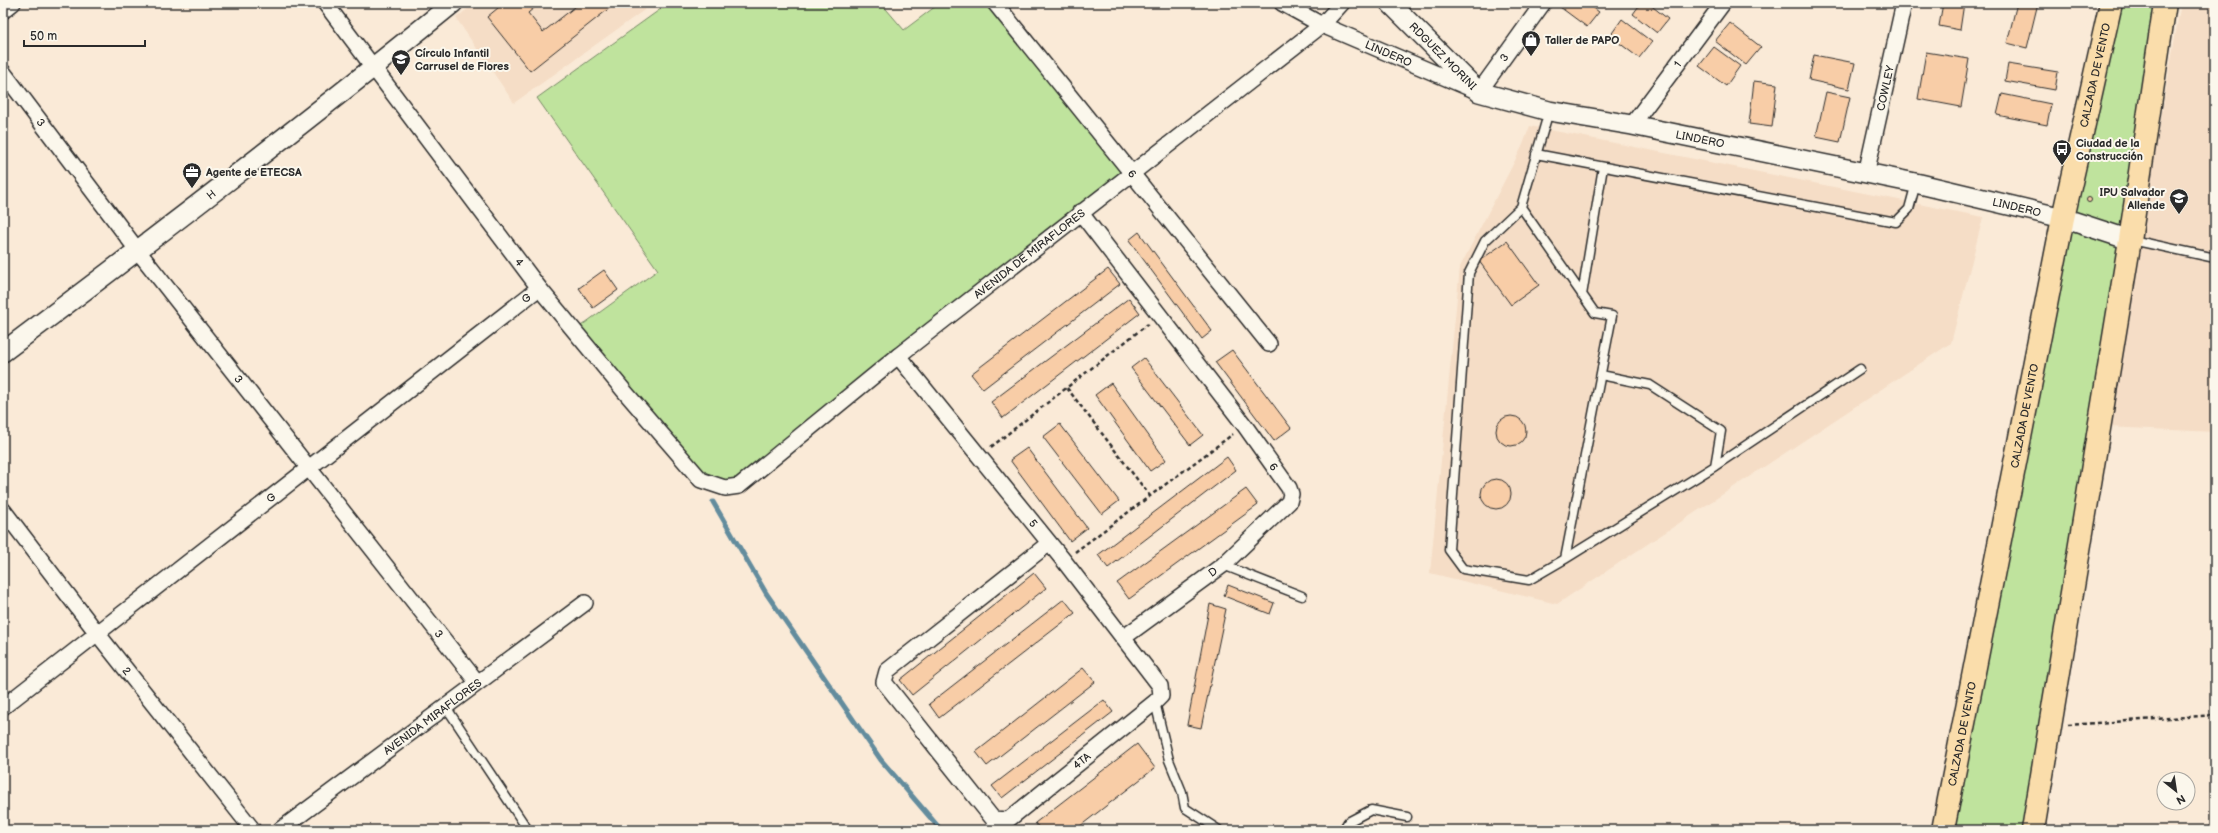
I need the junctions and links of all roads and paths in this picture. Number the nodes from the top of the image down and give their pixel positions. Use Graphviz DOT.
graph roads {
  1 [pos="13,3"];
  2 [pos="324,3"];
  3 [pos="453,3"];
  4 [pos="995,3"];
  5 [pos="1282,3"];
  6 [pos="1342,3"];
  7 [pos="1390,3"];
  8 [pos="1543,3"];
  9 [pos="1722,3"];
  10 [pos="1904,3"];
  11 [pos="2111,3"];
  12 [pos="2166,3"];
  13 [pos="3,10"];
  14 [pos="1322,25"];
  15 [pos="374,68"];
  16 [pos="3,72"];
  17 [pos="1479,92"];
  18 [pos="1549,111"];
  19 [pos="1632,125"];
  20 [pos="1536,154"];
  21 [pos="1603,167"];
  22 [pos="1130,173"];
  23 [pos="1866,174"];
  24 [pos="1916,183"];
  25 [pos="1521,206"];
  26 [pos="1080,212"];
  27 [pos="2063,218"];
  28 [pos="2130,240"];
  29 [pos="138,251"];
  30 [pos="2215,258"];
  31 [pos="539,288"];
  32 [pos="1582,295"];
  33 [pos="1159,315"];
  34 [pos="1269,344"];
  35 [pos="3,352"];
  36 [pos="898,356"];
  37 [pos="1860,369"];
  38 [pos="1601,374"];
  39 [pos="1067,388"];
  40 [pos="1245,426"];
  41 [pos="978,457"];
  42 [pos="1715,466"];
  43 [pos="308,469"];
  44 [pos="739,486"];
  45 [pos="1291,494"];
  46 [pos="1150,496"];
  47 [pos="3,510"];
  48 [pos="1048,544"];
  49 [pos="1565,559"];
  50 [pos="1064,561"];
  51 [pos="1223,565"];
  52 [pos="1302,596"];
  53 [pos="585,603"];
  54 [pos="97,633"];
  55 [pos="1124,638"];
  56 [pos="477,682"];
  57 [pos="1158,699"];
  58 [pos="3,707"];
  59 [pos="446,707"];
  60 [pos="2215,715"];
  61 [pos="2050,726"];
  62 [pos="1407,817"];
  63 [pos="253,830"];
  64 [pos="280,830"];
  65 [pos="528,830"];
  66 [pos="1219,830"];
  67 [pos="1343,830"];
  68 [pos="1943,830"];
  69 [pos="2033,830"];
  1 -- 13 [label="street"];
  2 -- 15 [label="street, 4"];
  3 -- 15 [label="street, H"];
  4 -- 22 [label="street, 6"];
  5 -- 14 [label="street, LINDERO"];
  6 -- 14 [label="street"];
  7 -- 17 [label="street, RDGUEZ MORINI"];
  8 -- 17 [label="street, 3"];
  9 -- 19 [label="street, 1"];
  10 -- 23 [label="street, COWLEY"];
  11 -- 27 [label="main road, CALZADA DE VENTO"];
  12 -- 28 [label="main road"];
  14 -- 17 [label="street, LINDERO"];
  14 -- 22 [label="street, AVENIDA DE MIRAFLORES"];
  15 -- 29 [label="street, H"];
  15 -- 31 [label="street, 4"];
  16 -- 29 [label="street, 3"];
  17 -- 18 [label="street, LINDERO"];
  18 -- 19 [label="street, LINDERO"];
  18 -- 20 [label="lane"];
  19 -- 23 [label="street, LINDERO"];
  20 -- 21 [label="lane"];
  20 -- 25 [label="lane"];
  21 -- 24 [label="lane"];
  21 -- 32 [label="lane"];
  22 -- 26 [label="street, AVENIDA DE MIRAFLORES"];
  22 -- 34 [label="street, 6"];
  23 -- 24 [label="street, LINDERO"];
  24 -- 27 [label="street, LINDERO"];
  25 -- 32 [label="lane"];
  25 -- 49 [label="lane"];
  26 -- 33 [label="street, 6"];
  26 -- 36 [label="street, AVENIDA DE MIRAFLORES"];
  27 -- 28 [label="street, LINDERO"];
  27 -- 68 [label="main road, CALZADA DE VENTO"];
  28 -- 30 [label="lane"];
  28 -- 61 [label="main road"];
  29 -- 35 [label="street, H"];
  29 -- 43 [label="street, 3"];
  31 -- 43 [label="street, G"];
  31 -- 44 [label="street, 4"];
  32 -- 38 [label="lane"];
  33 -- 39 [label="path"];
  33 -- 40 [label="street, 6"];
  36 -- 41 [label="street, 5"];
  36 -- 44 [label="street, AVENIDA DE MIRAFLORES"];
  37 -- 42 [label="lane"];
  38 -- 42 [label="lane"];
  38 -- 49 [label="lane"];
  39 -- 41 [label="path"];
  39 -- 46 [label="path"];
  40 -- 45 [label="street, 6"];
  40 -- 46 [label="path"];
  41 -- 48 [label="street, 5"];
  42 -- 49 [label="lane"];
  43 -- 54 [label="street, G"];
  43 -- 56 [label="street, 3"];
  45 -- 51 [label="street, D"];
  46 -- 50 [label="path"];
  47 -- 54 [label="street, 2"];
  48 -- 50 [label="street, 5"];
  48 -- 57 [label="street, 4TA"];
  50 -- 55 [label="street, 5"];
  51 -- 52 [label="lane"];
  51 -- 55 [label="street, D"];
  53 -- 56 [label="street, AVENIDA MIRAFLORES"];
  54 -- 58 [label="street, G"];
  54 -- 63 [label="street, 2"];
  55 -- 57 [label="street, 5"];
  56 -- 59 [label="street, AVENIDA MIRAFLORES"];
  57 -- 66 [label="lane"];
  59 -- 64 [label="street, AVENIDA MIRAFLORES"];
  59 -- 65 [label="lane"];
  60 -- 61 [label="path"];
  61 -- 69 [label="main road"];
  62 -- 67 [label="lane"];
}
